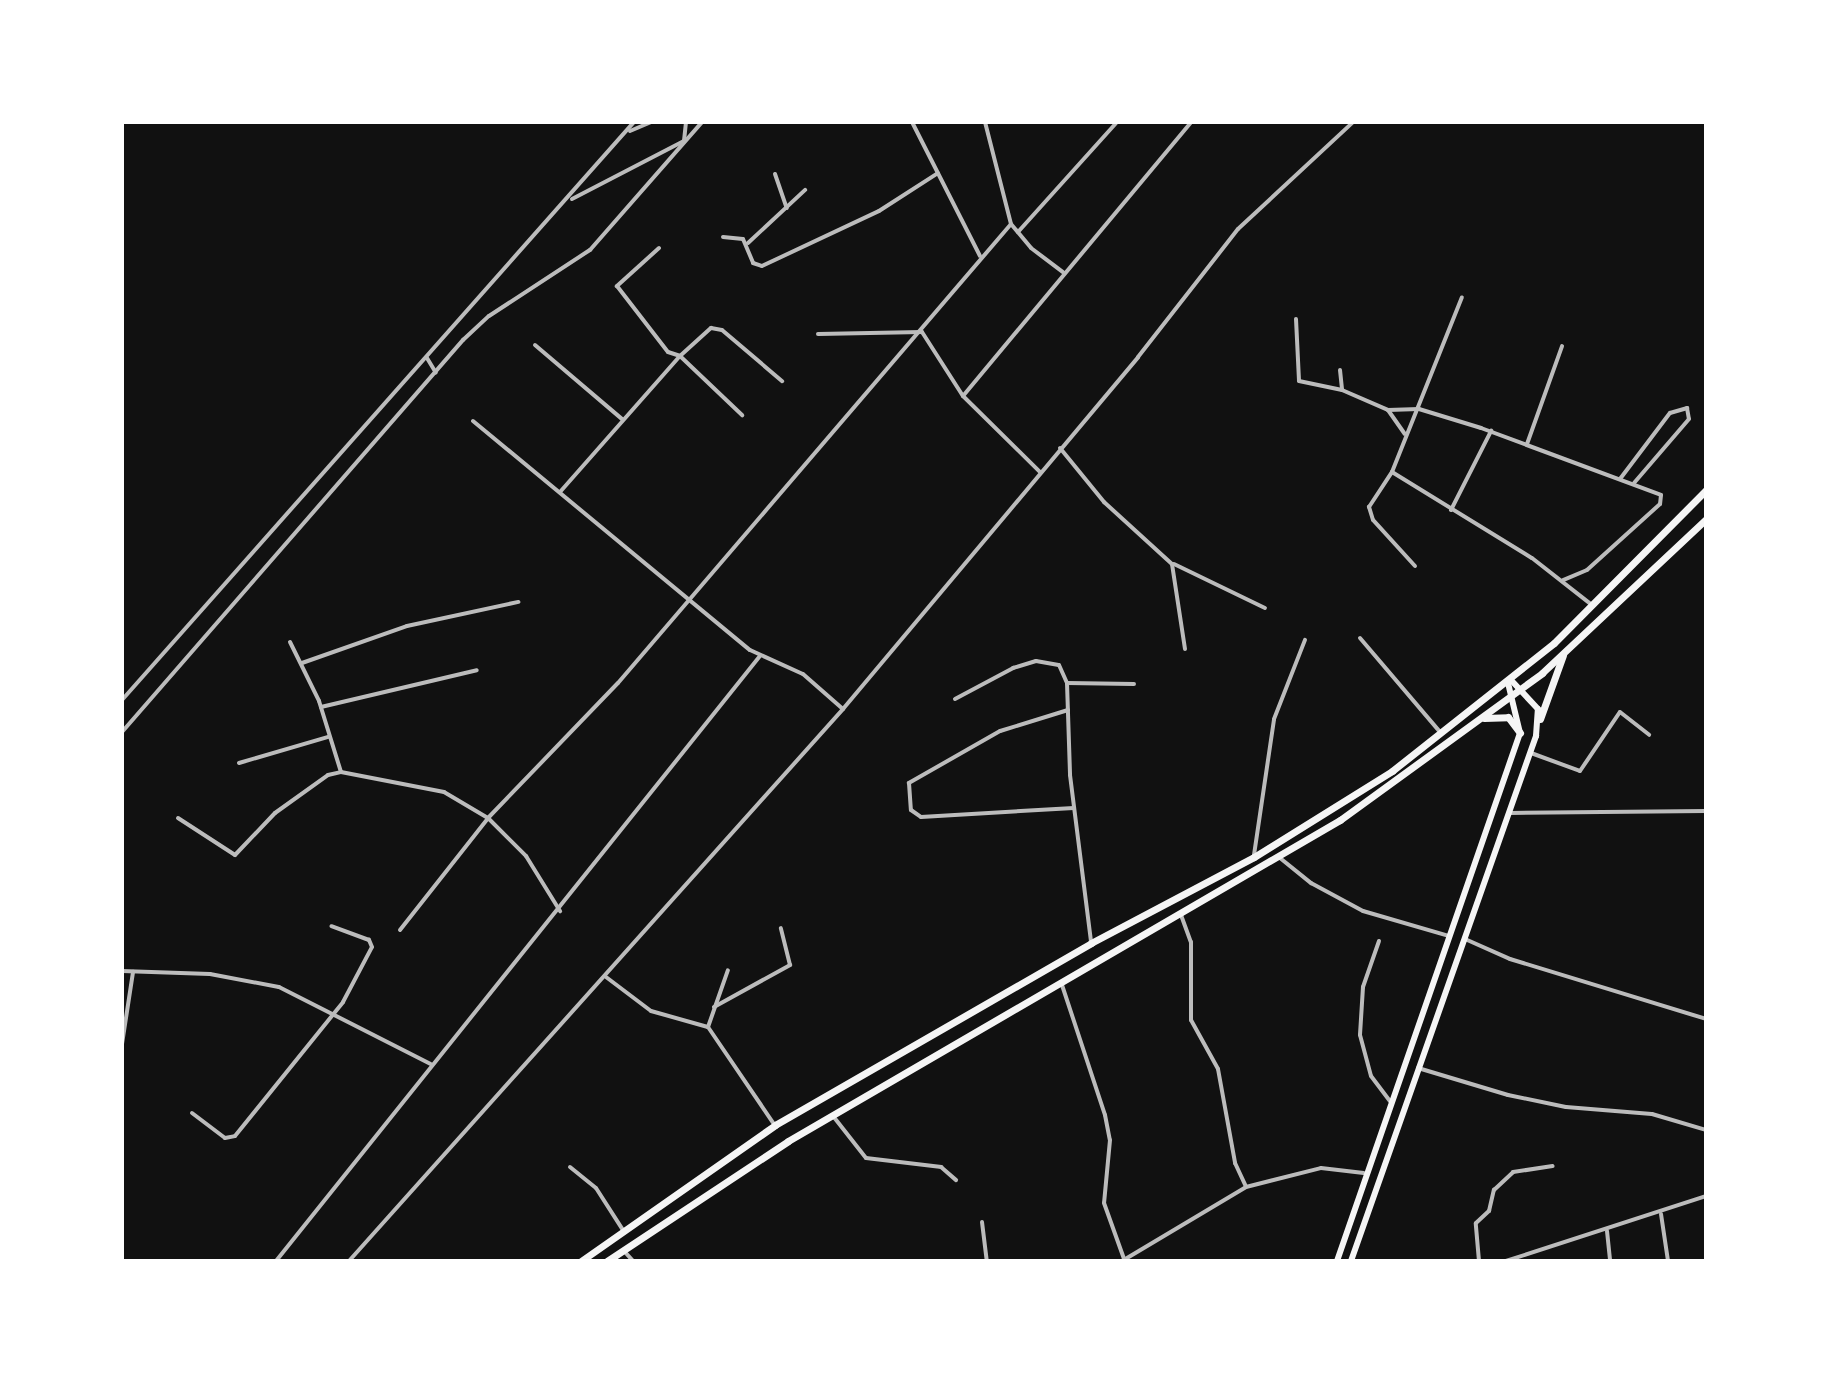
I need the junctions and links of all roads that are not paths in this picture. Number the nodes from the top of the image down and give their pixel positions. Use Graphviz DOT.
graph roads {
  1 [pos="634,122"];
  2 [pos="651,122"];
  3 [pos="686,122"];
  4 [pos="702,122"];
  5 [pos="912,122"];
  6 [pos="985,122"];
  7 [pos="1117,122"];
  8 [pos="1191,122"];
  9 [pos="1353,122"];
  10 [pos="630,131"];
  11 [pos="684,141"];
  12 [pos="938,173"];
  13 [pos="775,174"];
  14 [pos="805,190"];
  15 [pos="568,200"];
  16 [pos="787,208"];
  17 [pos="1011,224"];
  18 [pos="1018,232"];
  19 [pos="723,237"];
  20 [pos="748,244"];
  21 [pos="659,248"];
  22 [pos="980,256"];
  23 [pos="1063,272"];
  24 [pos="1462,297"];
  25 [pos="1296,319"];
  26 [pos="922,332"];
  27 [pos="818,334"];
  28 [pos="535,345"];
  29 [pos="1562,346"];
  30 [pos="680,356"];
  31 [pos="427,358"];
  32 [pos="1340,370"];
  33 [pos="436,373"];
  34 [pos="782,381"];
  35 [pos="1342,390"];
  36 [pos="963,396"];
  37 [pos="1419,409"];
  38 [pos="1388,410"];
  39 [pos="742,415"];
  40 [pos="622,419"];
  41 [pos="473,421"];
  42 [pos="1491,431"];
  43 [pos="1405,434"];
  44 [pos="1527,444"];
  45 [pos="1060,448"];
  46 [pos="1040,472"];
  47 [pos="1392,472"];
  48 [pos="1620,479"];
  49 [pos="1634,483"];
  50 [pos="1706,490"];
  51 [pos="560,492"];
  52 [pos="1451,510"];
  53 [pos="1706,519"];
  54 [pos="1172,564"];
  55 [pos="1415,566"];
  56 [pos="1563,580"];
  57 [pos="687,599"];
  58 [pos="518,602"];
  59 [pos="1592,605"];
  60 [pos="1265,608"];
  61 [pos="1360,638"];
  62 [pos="1305,640"];
  63 [pos="290,642"];
  64 [pos="1185,649"];
  65 [pos="1564,653"];
  66 [pos="760,656"];
  67 [pos="302,663"];
  68 [pos="477,670"];
  69 [pos="1509,681"];
  70 [pos="1067,683"];
  71 [pos="1134,684"];
  72 [pos="1521,688"];
  73 [pos="1514,694"];
  74 [pos="955,699"];
  75 [pos="122,700"];
  76 [pos="321,707"];
  77 [pos="843,709"];
  78 [pos="1068,710"];
  79 [pos="1540,719"];
  80 [pos="1478,720"];
  81 [pos="122,732"];
  82 [pos="1520,733"];
  83 [pos="1441,734"];
  84 [pos="1649,735"];
  85 [pos="328,737"];
  86 [pos="1529,752"];
  87 [pos="239,763"];
  88 [pos="341,772"];
  89 [pos="1074,808"];
  90 [pos="1706,811"];
  91 [pos="1507,813"];
  92 [pos="178,818"];
  93 [pos="488,818"];
  94 [pos="1254,857"];
  95 [pos="1280,858"];
  96 [pos="560,911"];
  97 [pos="1181,915"];
  98 [pos="331,926"];
  99 [pos="781,928"];
  100 [pos="400,930"];
  101 [pos="1449,936"];
  102 [pos="1463,938"];
  103 [pos="1379,941"];
  104 [pos="1091,943"];
  105 [pos="728,970"];
  106 [pos="122,971"];
  107 [pos="133,972"];
  108 [pos="606,977"];
  109 [pos="1061,982"];
  110 [pos="714,1007"];
  111 [pos="330,1017"];
  112 [pos="1706,1019"];
  113 [pos="708,1027"];
  114 [pos="122,1044"];
  115 [pos="431,1064"];
  116 [pos="1416,1068"];
  117 [pos="1390,1101"];
  118 [pos="192,1113"];
  119 [pos="832,1114"];
  120 [pos="775,1125"];
  121 [pos="1706,1130"];
  122 [pos="1553,1166"];
  123 [pos="570,1167"];
  124 [pos="1364,1173"];
  125 [pos="956,1180"];
  126 [pos="1246,1187"];
  127 [pos="1706,1196"];
  128 [pos="1661,1214"];
  129 [pos="982,1222"];
  130 [pos="623,1230"];
  131 [pos="1607,1231"];
  132 [pos="623,1249"];
  133 [pos="1123,1260"];
  134 [pos="276,1261"];
  135 [pos="349,1261"];
  136 [pos="581,1261"];
  137 [pos="607,1261"];
  138 [pos="633,1261"];
  139 [pos="987,1261"];
  140 [pos="1337,1261"];
  141 [pos="1351,1261"];
  142 [pos="1479,1261"];
  143 [pos="1506,1261"];
  144 [pos="1610,1261"];
  145 [pos="1668,1261"];
  1 -- 10 [label="street"];
  2 -- 10 [label="street"];
  3 -- 11 [label="street"];
  4 -- 11 [label="street"];
  5 -- 12 [label="street"];
  6 -- 17 [label="street"];
  7 -- 18 [label="street"];
  8 -- 23 [label="street"];
  9 -- 45 [label="street"];
  10 -- 15 [label="street"];
  11 -- 15 [label="street"];
  11 -- 33 [label="street"];
  12 -- 20 [label="street"];
  12 -- 22 [label="street"];
  13 -- 16 [label="street"];
  14 -- 16 [label="street"];
  15 -- 31 [label="street"];
  16 -- 20 [label="street"];
  17 -- 18 [label="street"];
  17 -- 22 [label="street"];
  18 -- 23 [label="street"];
  19 -- 20 [label="street"];
  21 -- 30 [label="street"];
  22 -- 26 [label="street"];
  23 -- 36 [label="street"];
  24 -- 37 [label="street"];
  25 -- 35 [label="street"];
  26 -- 27 [label="street"];
  26 -- 36 [label="street"];
  26 -- 57 [label="street"];
  28 -- 40 [label="street"];
  29 -- 44 [label="street"];
  30 -- 34 [label="street"];
  30 -- 39 [label="street"];
  30 -- 40 [label="street"];
  31 -- 33 [label="street"];
  31 -- 75 [label="street"];
  32 -- 35 [label="street"];
  33 -- 81 [label="street"];
  35 -- 38 [label="street"];
  36 -- 46 [label="street"];
  37 -- 38 [label="street"];
  37 -- 42 [label="street"];
  37 -- 43 [label="street"];
  38 -- 43 [label="street"];
  40 -- 51 [label="street"];
  41 -- 51 [label="street"];
  42 -- 44 [label="street"];
  42 -- 52 [label="street"];
  43 -- 47 [label="street"];
  44 -- 48 [label="street"];
  45 -- 46 [label="street"];
  45 -- 54 [label="street"];
  46 -- 77 [label="street"];
  47 -- 52 [label="street"];
  47 -- 55 [label="street"];
  48 -- 49 [label="street"];
  48 -- 49 [label="street"];
  49 -- 56 [label="street"];
  50 -- 59 [label="main road"];
  51 -- 57 [label="street"];
  52 -- 56 [label="street"];
  53 -- 65 [label="main road"];
  54 -- 60 [label="street"];
  54 -- 64 [label="street"];
  56 -- 59 [label="street"];
  57 -- 66 [label="street"];
  57 -- 93 [label="street"];
  58 -- 67 [label="street"];
  59 -- 69 [label="main road"];
  61 -- 83 [label="street"];
  62 -- 94 [label="street"];
  63 -- 67 [label="street"];
  65 -- 72 [label="main road"];
  65 -- 79 [label="main road"];
  66 -- 77 [label="street"];
  66 -- 96 [label="street"];
  67 -- 76 [label="street"];
  68 -- 76 [label="street"];
  69 -- 72 [label="main road"];
  69 -- 73 [label="main road"];
  69 -- 83 [label="main road"];
  70 -- 71 [label="street"];
  70 -- 74 [label="street"];
  70 -- 78 [label="street"];
  72 -- 73 [label="main road"];
  72 -- 79 [label="main road"];
  73 -- 80 [label="main road"];
  73 -- 82 [label="main road"];
  76 -- 85 [label="street"];
  77 -- 108 [label="street"];
  78 -- 89 [label="street"];
  78 -- 89 [label="street"];
  79 -- 86 [label="main road"];
  80 -- 82 [label="main road"];
  80 -- 95 [label="main road"];
  82 -- 101 [label="main road"];
  83 -- 94 [label="main road"];
  84 -- 86 [label="street"];
  85 -- 87 [label="street"];
  85 -- 88 [label="street"];
  86 -- 91 [label="main road"];
  88 -- 92 [label="street"];
  88 -- 93 [label="street"];
  89 -- 104 [label="street"];
  90 -- 91 [label="street"];
  91 -- 102 [label="main road"];
  93 -- 96 [label="street"];
  93 -- 100 [label="street"];
  94 -- 104 [label="main road"];
  95 -- 97 [label="main road"];
  95 -- 101 [label="street"];
  96 -- 115 [label="street"];
  97 -- 109 [label="main road"];
  97 -- 126 [label="street"];
  98 -- 111 [label="street"];
  99 -- 110 [label="street"];
  101 -- 117 [label="main road"];
  102 -- 112 [label="street"];
  102 -- 116 [label="main road"];
  103 -- 117 [label="street"];
  104 -- 120 [label="main road"];
  105 -- 110 [label="street"];
  106 -- 107 [label="street"];
  107 -- 111 [label="street"];
  107 -- 114 [label="street"];
  108 -- 113 [label="street"];
  108 -- 135 [label="street"];
  109 -- 119 [label="main road"];
  109 -- 133 [label="street"];
  110 -- 113 [label="street"];
  111 -- 115 [label="street"];
  111 -- 118 [label="street"];
  113 -- 120 [label="street"];
  115 -- 134 [label="street"];
  116 -- 121 [label="street"];
  116 -- 141 [label="main road"];
  117 -- 124 [label="main road"];
  119 -- 125 [label="street"];
  119 -- 132 [label="main road"];
  120 -- 130 [label="main road"];
  122 -- 142 [label="street"];
  123 -- 130 [label="street"];
  124 -- 126 [label="street"];
  124 -- 140 [label="main road"];
  126 -- 133 [label="street"];
  127 -- 128 [label="street"];
  128 -- 131 [label="street"];
  128 -- 145 [label="street"];
  129 -- 139 [label="street"];
  130 -- 136 [label="main road"];
  131 -- 143 [label="street"];
  131 -- 144 [label="street"];
  132 -- 137 [label="main road"];
  132 -- 138 [label="street"];
}
